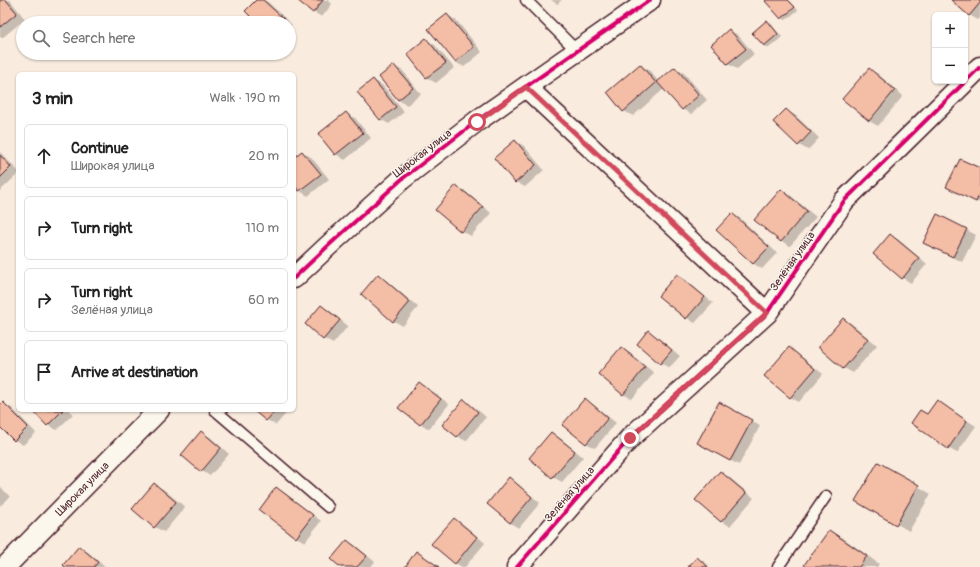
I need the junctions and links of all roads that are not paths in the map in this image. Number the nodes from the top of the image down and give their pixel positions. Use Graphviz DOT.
graph roads {
  1 [pos="526,0"];
  2 [pos="650,0"];
  3 [pos="577,51"];
  4 [pos="980,68"];
  5 [pos="526,87"];
  6 [pos="296,276"];
  7 [pos="767,313"];
  8 [pos="158,412"];
  9 [pos="217,412"];
  10 [pos="826,496"];
  11 [pos="328,507"];
  12 [pos="5,567"];
  13 [pos="517,567"];
  14 [pos="778,567"];
  1 -- 3 [label="lane"];
  2 -- 3 [label="street, Широкая улица"];
  3 -- 5 [label="street, Широкая улица"];
  4 -- 7 [label="street, Зелёная улица"];
  5 -- 6 [label="street, Широкая улица"];
  5 -- 7 [label="street"];
  7 -- 13 [label="street, Зелёная улица"];
  8 -- 12 [label="street, Широкая улица"];
  9 -- 11 [label="lane"];
  10 -- 14 [label="lane"];
}
